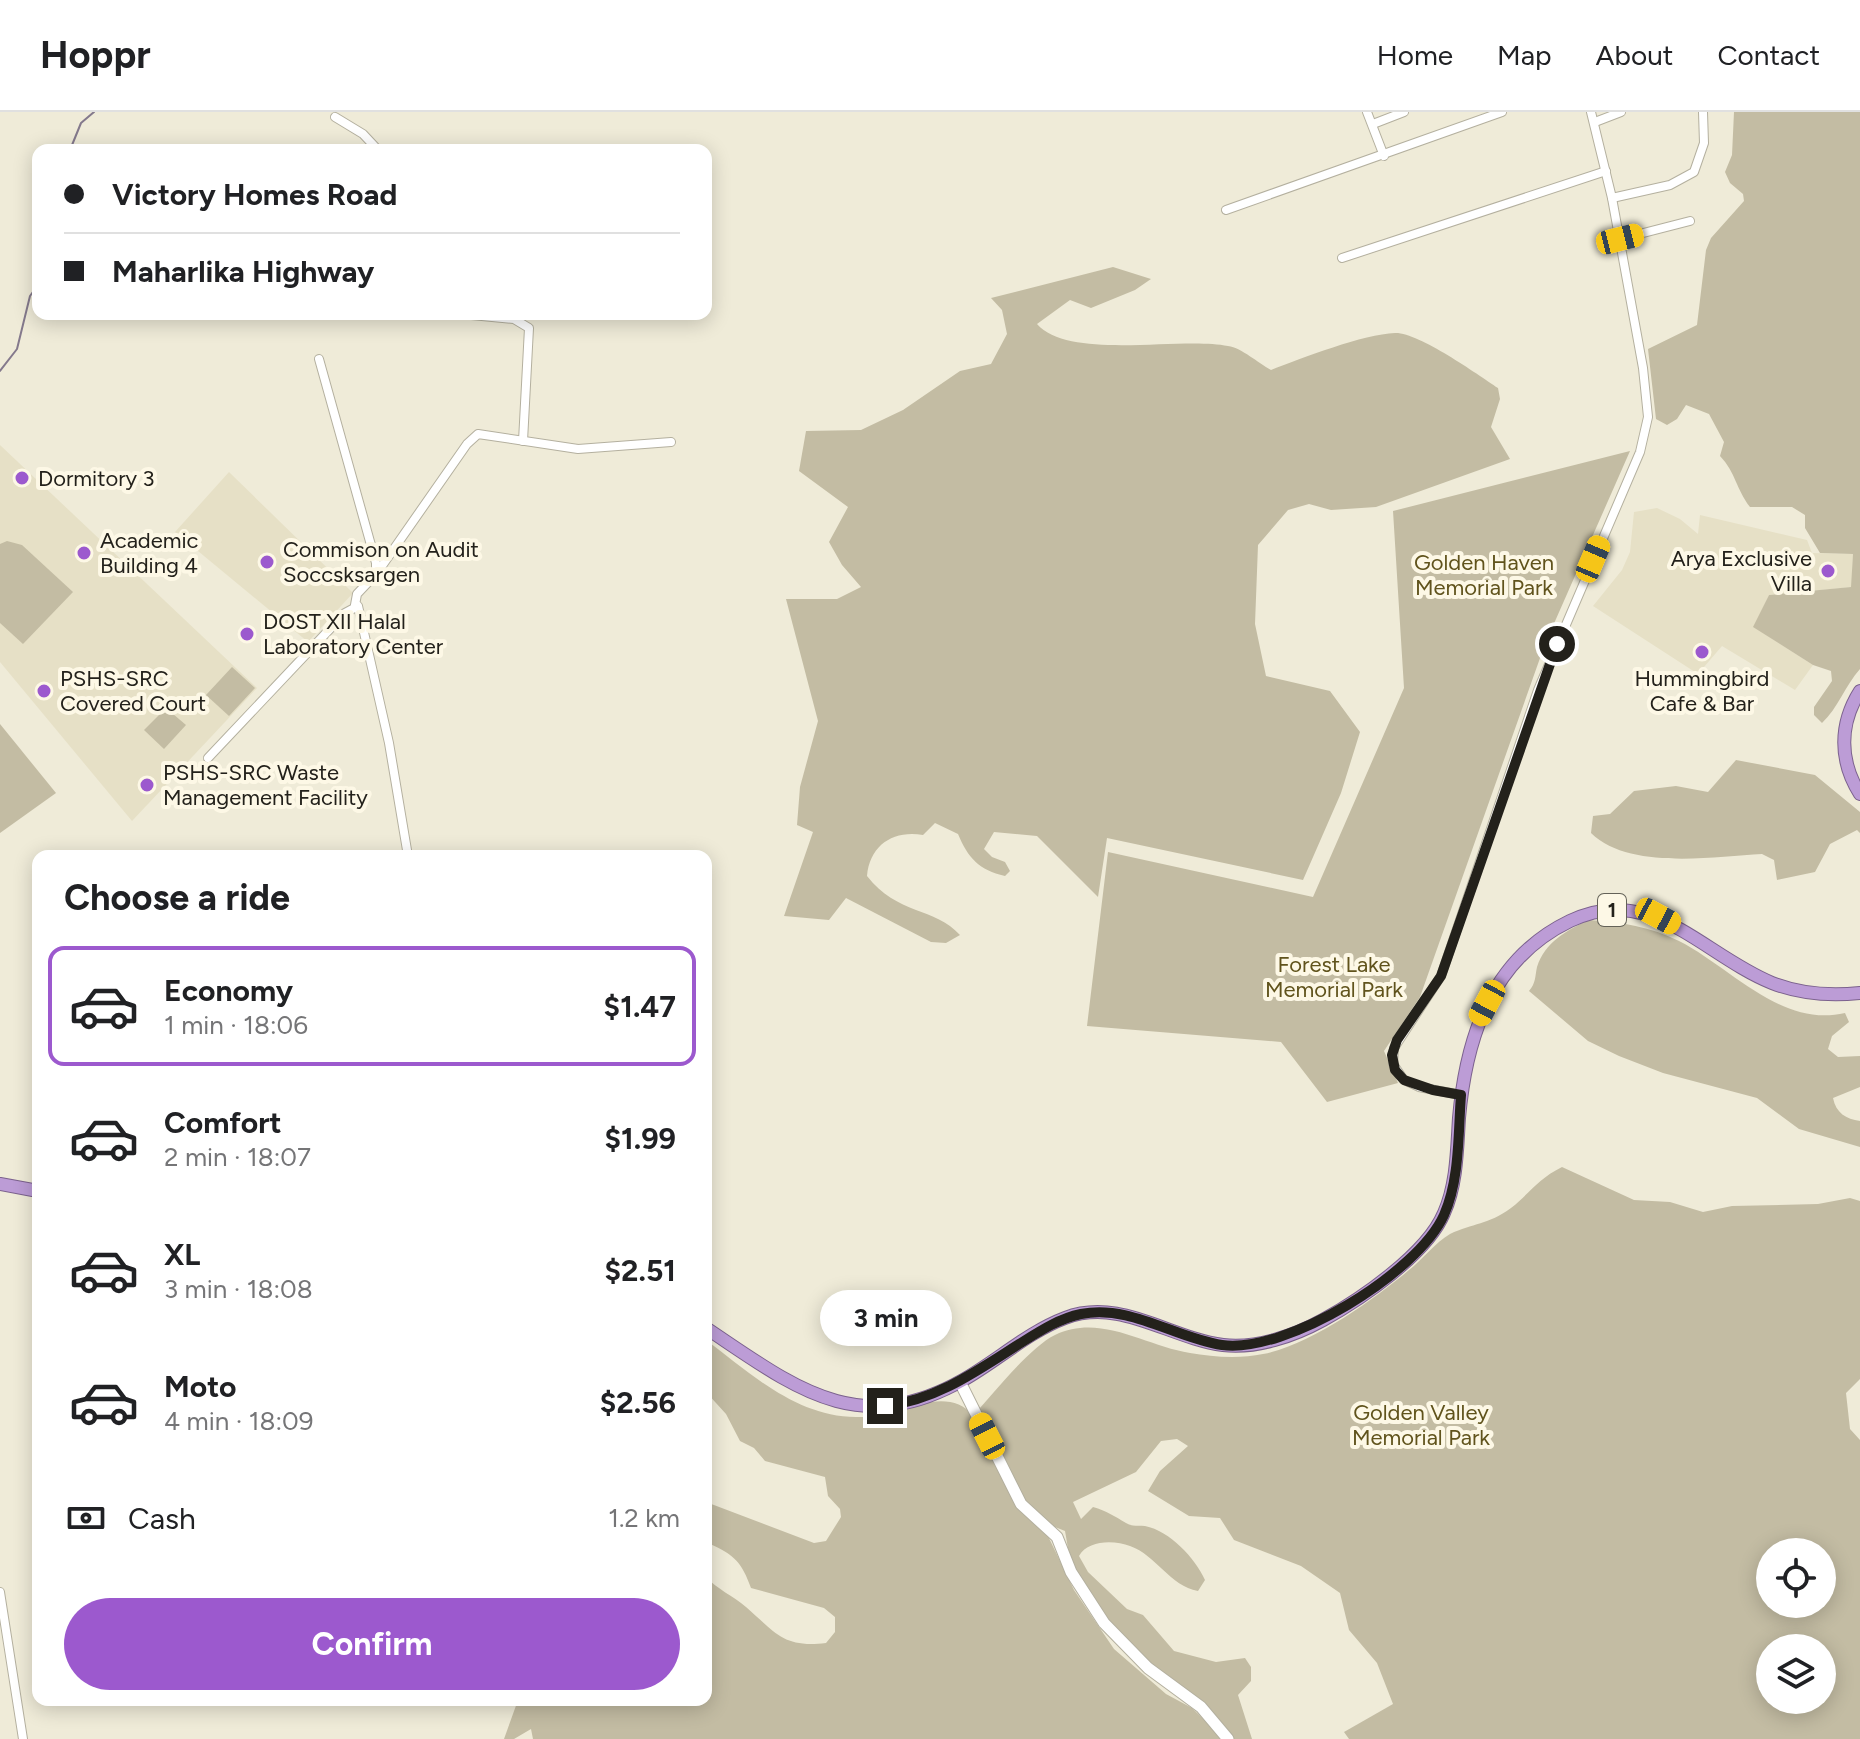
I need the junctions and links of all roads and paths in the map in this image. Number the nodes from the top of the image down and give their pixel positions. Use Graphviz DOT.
graph roads {
  1 [pos="1367,112"];
  2 [pos="1404,112"];
  3 [pos="1502,112"];
  4 [pos="1591,112"];
  5 [pos="1621,112"];
  6 [pos="1703,112"];
  7 [pos="335,117"];
  8 [pos="1595,122"];
  9 [pos="1373,124"];
  10 [pos="372,144"];
  11 [pos="1384,156"];
  12 [pos="1606,171"];
  13 [pos="1612,198"];
  14 [pos="1226,210"];
  15 [pos="1690,221"];
  16 [pos="1620,239"];
  17 [pos="1342,258"];
  18 [pos="516,320"];
  19 [pos="319,359"];
  20 [pos="523,441"];
  21 [pos="671,442"];
  22 [pos="377,573"];
  23 [pos="355,605"];
  24 [pos="1860,691"];
  25 [pos="208,758"];
  26 [pos="1860,794"];
  27 [pos="407,850"];
  28 [pos="1860,993"];
  29 [pos="1461,1095"];
  30 [pos="0,1184"];
  31 [pos="32,1190"];
  32 [pos="712,1332"];
  33 [pos="960,1382"];
  34 [pos="0,1592"];
  35 [pos="23,1739"];
  36 [pos="1228,1739"];
  1 -- 9 [label="street"];
  2 -- 9 [label="street"];
  3 -- 11 [label="street"];
  4 -- 8 [label="street"];
  5 -- 8 [label="street"];
  6 -- 13 [label="street"];
  7 -- 10 [label="street"];
  8 -- 12 [label="street"];
  9 -- 11 [label="street"];
  11 -- 14 [label="street"];
  12 -- 13 [label="street"];
  12 -- 17 [label="street"];
  13 -- 16 [label="street"];
  15 -- 16 [label="street"];
  16 -- 29 [label="street"];
  18 -- 20 [label="street"];
  19 -- 22 [label="street"];
  20 -- 21 [label="street"];
  20 -- 22 [label="street"];
  22 -- 23 [label="street"];
  23 -- 25 [label="street"];
  23 -- 27 [label="street"];
  24 -- 26 [label="highway"];
  28 -- 29 [label="highway, 1"];
  29 -- 33 [label="highway, 1"];
  30 -- 31 [label="highway"];
  32 -- 33 [label="highway, 1"];
  33 -- 36 [label="main road"];
  34 -- 35 [label="street"];
}
